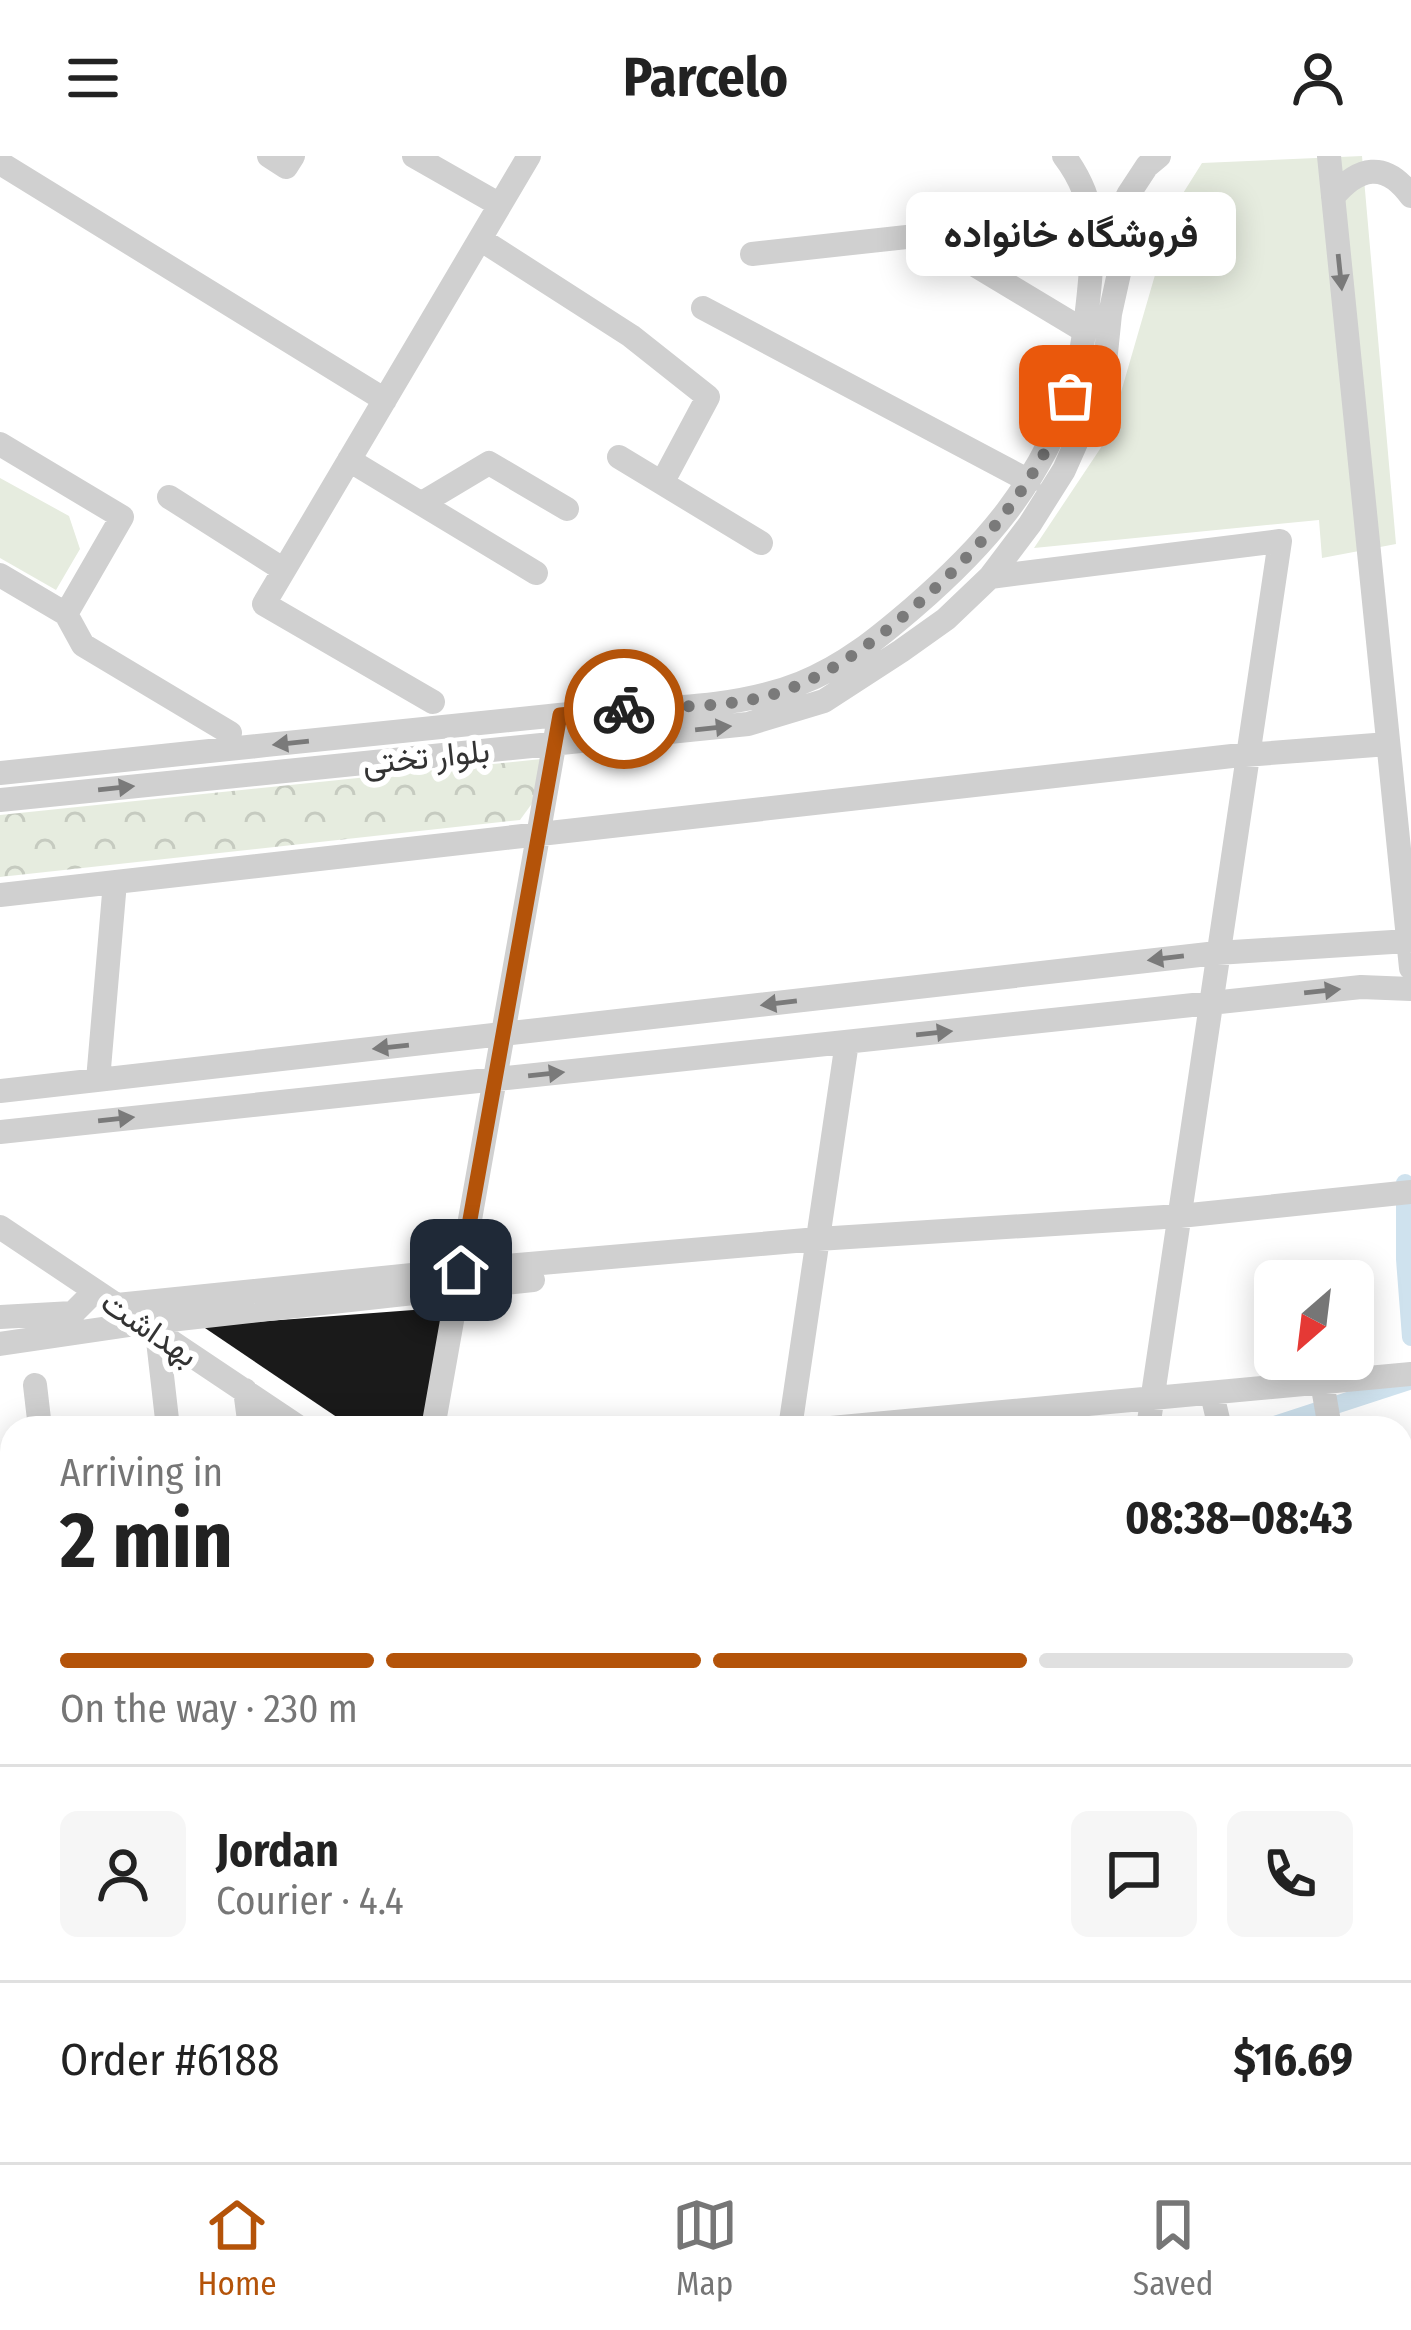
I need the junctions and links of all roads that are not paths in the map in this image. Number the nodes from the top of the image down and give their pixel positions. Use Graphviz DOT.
graph roads {
  1 [pos="268,156"];
  2 [pos="292,156"];
  3 [pos="414,156"];
  4 [pos="530,156"];
  5 [pos="1064,156"];
  6 [pos="1159,156"];
  7 [pos="1329,156"];
  8 [pos="0,164"];
  9 [pos="1411,196"];
  10 [pos="1333,197"];
  11 [pos="500,205"];
  12 [pos="480,239"];
  13 [pos="752,254"];
  14 [pos="703,308"];
  15 [pos="1083,330"];
  16 [pos="385,400"];
  17 [pos="0,443"];
  18 [pos="619,457"];
  19 [pos="350,460"];
  20 [pos="1028,481"];
  21 [pos="662,483"];
  22 [pos="169,497"];
  23 [pos="422,503"];
  24 [pos="567,509"];
  25 [pos="761,543"];
  26 [pos="284,570"];
  27 [pos="536,573"];
  28 [pos="0,574"];
  29 [pos="990,577"];
  30 [pos="66,614"];
  31 [pos="433,702"];
  32 [pos="560,715"];
  33 [pos="230,733"];
  34 [pos="554,743"];
  35 [pos="1388,744"];
  36 [pos="1247,754"];
  37 [pos="0,773"];
  38 [pos="0,800"];
  39 [pos="539,834"];
  40 [pos="115,882"];
  41 [pos="0,895"];
  42 [pos="1408,940"];
  43 [pos="1216,952"];
  44 [pos="1411,968"];
  45 [pos="1411,989"];
  46 [pos="1212,1004"];
  47 [pos="502,1035"];
  48 [pos="848,1042"];
  49 [pos="495,1079"];
  50 [pos="98,1080"];
  51 [pos="0,1091"];
  52 [pos="0,1132"];
  53 [pos="1411,1192"];
  54 [pos="1180,1216"];
  55 [pos="0,1227"];
  56 [pos="817,1246"];
  57 [pos="459,1278"];
  58 [pos="95,1291"];
  59 [pos="117,1305"];
  60 [pos="0,1316"];
  61 [pos="150,1328"];
  62 [pos="0,1344"];
  63 [pos="1411,1374"];
  64 [pos="1322,1382"];
  65 [pos="35,1385"];
  66 [pos="244,1390"];
  67 [pos="1212,1394"];
  68 [pos="1152,1400"];
  69 [pos="39,1416"];
  70 [pos="166,1416"];
  71 [pos="248,1416"];
  72 [pos="273,1416"];
  73 [pos="435,1416"];
  74 [pos="792,1416"];
  75 [pos="969,1416"];
  76 [pos="1150,1416"];
  77 [pos="1217,1416"];
  78 [pos="1328,1416"];
  1 -- 2 [label="street"];
  3 -- 11 [label="street"];
  4 -- 11 [label="street"];
  5 -- 15 [label="street, بلوار تختی"];
  6 -- 29 [label="street, بلوار تختی"];
  7 -- 10 [label="street"];
  8 -- 16 [label="street"];
  9 -- 10 [label="street"];
  10 -- 35 [label="street, one-way"];
  11 -- 12 [label="street"];
  12 -- 16 [label="street"];
  12 -- 21 [label="street"];
  13 -- 15 [label="street"];
  14 -- 20 [label="street"];
  15 -- 20 [label="street, بلوار تختی"];
  16 -- 19 [label="street"];
  17 -- 30 [label="street"];
  18 -- 21 [label="street"];
  19 -- 23 [label="street"];
  19 -- 26 [label="street"];
  20 -- 32 [label="street, بلوار تختی"];
  21 -- 25 [label="street"];
  22 -- 26 [label="street"];
  23 -- 24 [label="street"];
  23 -- 27 [label="street"];
  26 -- 31 [label="street"];
  28 -- 30 [label="street"];
  34 -- 29 [label="street, بلوار تختی, one-way"];
  29 -- 36 [label="street"];
  30 -- 33 [label="street"];
  32 -- 34 [label="street"];
  32 -- 37 [label="street, بلوار تختی, one-way"];
  38 -- 34 [label="street, بلوار تختی, one-way"];
  34 -- 39 [label="street"];
  35 -- 36 [label="street"];
  35 -- 42 [label="street"];
  36 -- 39 [label="street"];
  36 -- 43 [label="street"];
  39 -- 40 [label="street"];
  39 -- 47 [label="street"];
  40 -- 41 [label="street"];
  40 -- 50 [label="street"];
  42 -- 43 [label="street"];
  42 -- 44 [label="street"];
  43 -- 46 [label="street"];
  43 -- 47 [label="street, one-way"];
  46 -- 45 [label="street, one-way"];
  48 -- 46 [label="street, one-way"];
  46 -- 54 [label="street"];
  47 -- 49 [label="street"];
  47 -- 50 [label="street, one-way"];
  49 -- 48 [label="street, one-way"];
  48 -- 56 [label="street"];
  52 -- 49 [label="street, one-way"];
  49 -- 57 [label="street"];
  50 -- 51 [label="street"];
  53 -- 54 [label="street"];
  54 -- 56 [label="street"];
  54 -- 68 [label="street"];
  55 -- 58 [label="street, بهداشت"];
  56 -- 57 [label="street"];
  56 -- 74 [label="street"];
  57 -- 59 [label="street"];
  57 -- 61 [label="street"];
  57 -- 73 [label="street"];
  58 -- 59 [label="street, بهداشت"];
  58 -- 60 [label="street"];
  59 -- 61 [label="street, بهداشت"];
  61 -- 62 [label="street"];
  61 -- 66 [label="street, بهداشت"];
  61 -- 70 [label="street"];
  63 -- 64 [label="street"];
  64 -- 67 [label="street"];
  64 -- 78 [label="street"];
  65 -- 69 [label="street"];
  66 -- 71 [label="street"];
  66 -- 72 [label="street, بهداشت"];
  67 -- 68 [label="street"];
  67 -- 77 [label="street"];
  68 -- 75 [label="street"];
  68 -- 76 [label="street"];
}
